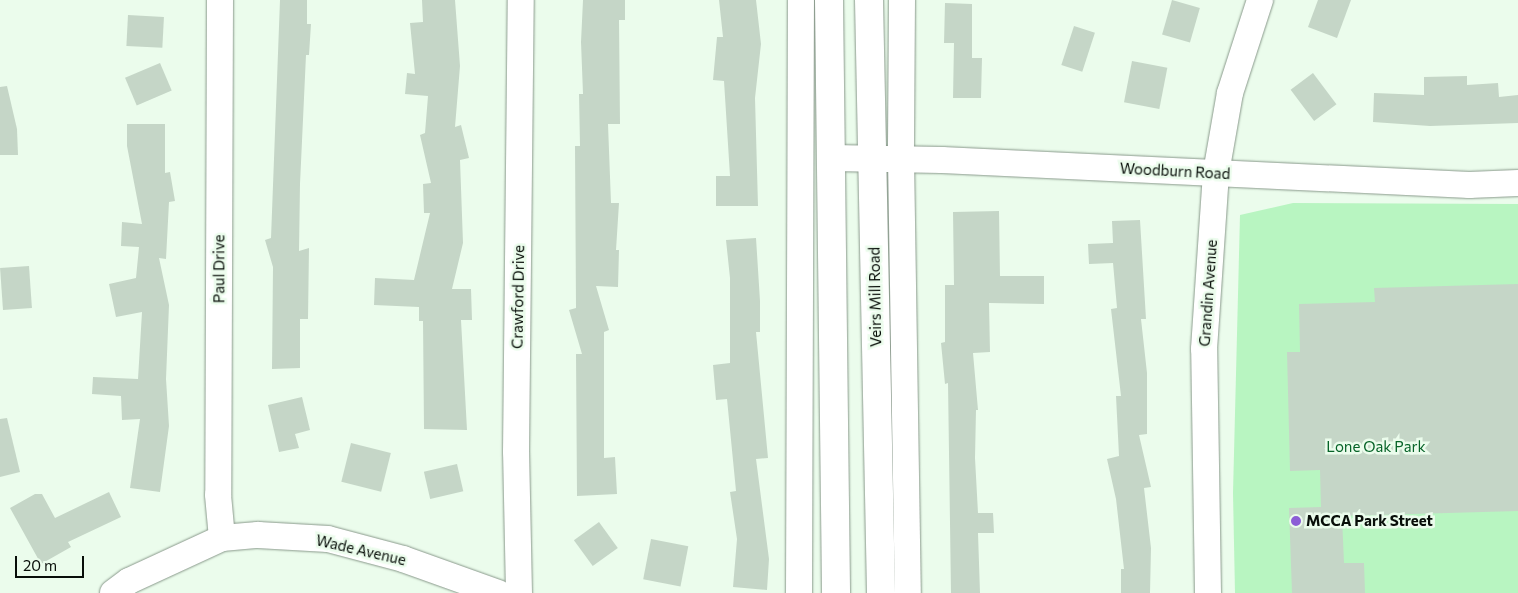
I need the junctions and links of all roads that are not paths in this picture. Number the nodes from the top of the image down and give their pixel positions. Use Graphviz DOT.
graph roads {
  1 [pos="220,0"];
  2 [pos="521,0"];
  3 [pos="801,0"];
  4 [pos="829,0"];
  5 [pos="869,0"];
  6 [pos="902,0"];
  7 [pos="1260,0"];
  8 [pos="832,158"];
  9 [pos="872,158"];
  10 [pos="900,158"];
  11 [pos="1216,173"];
  12 [pos="1518,183"];
  13 [pos="222,538"];
  14 [pos="113,593"];
  15 [pos="498,593"];
  16 [pos="519,593"];
  17 [pos="799,593"];
  18 [pos="836,593"];
  19 [pos="881,593"];
  20 [pos="908,593"];
  21 [pos="1208,593"];
  1 -- 13 [label="street, Paul Drive"];
  2 -- 16 [label="street, Crawford Drive"];
  3 -- 17 [label="street"];
  4 -- 8 [label="main road"];
  5 -- 9 [label="main road, Veirs Mill Road"];
  6 -- 10 [label="street, Veirs Mill Road"];
  7 -- 11 [label="street, Grandin Avenue"];
  8 -- 9 [label="street, Woodburn Road"];
  8 -- 18 [label="main road"];
  9 -- 10 [label="street, Woodburn Road"];
  9 -- 19 [label="main road, Veirs Mill Road"];
  10 -- 11 [label="street, Woodburn Road"];
  10 -- 20 [label="street, Veirs Mill Road"];
  11 -- 12 [label="street, Woodburn Road"];
  11 -- 21 [label="street, Grandin Avenue"];
  13 -- 14 [label="street, Wade Avenue"];
  13 -- 15 [label="street, Wade Avenue"];
}
